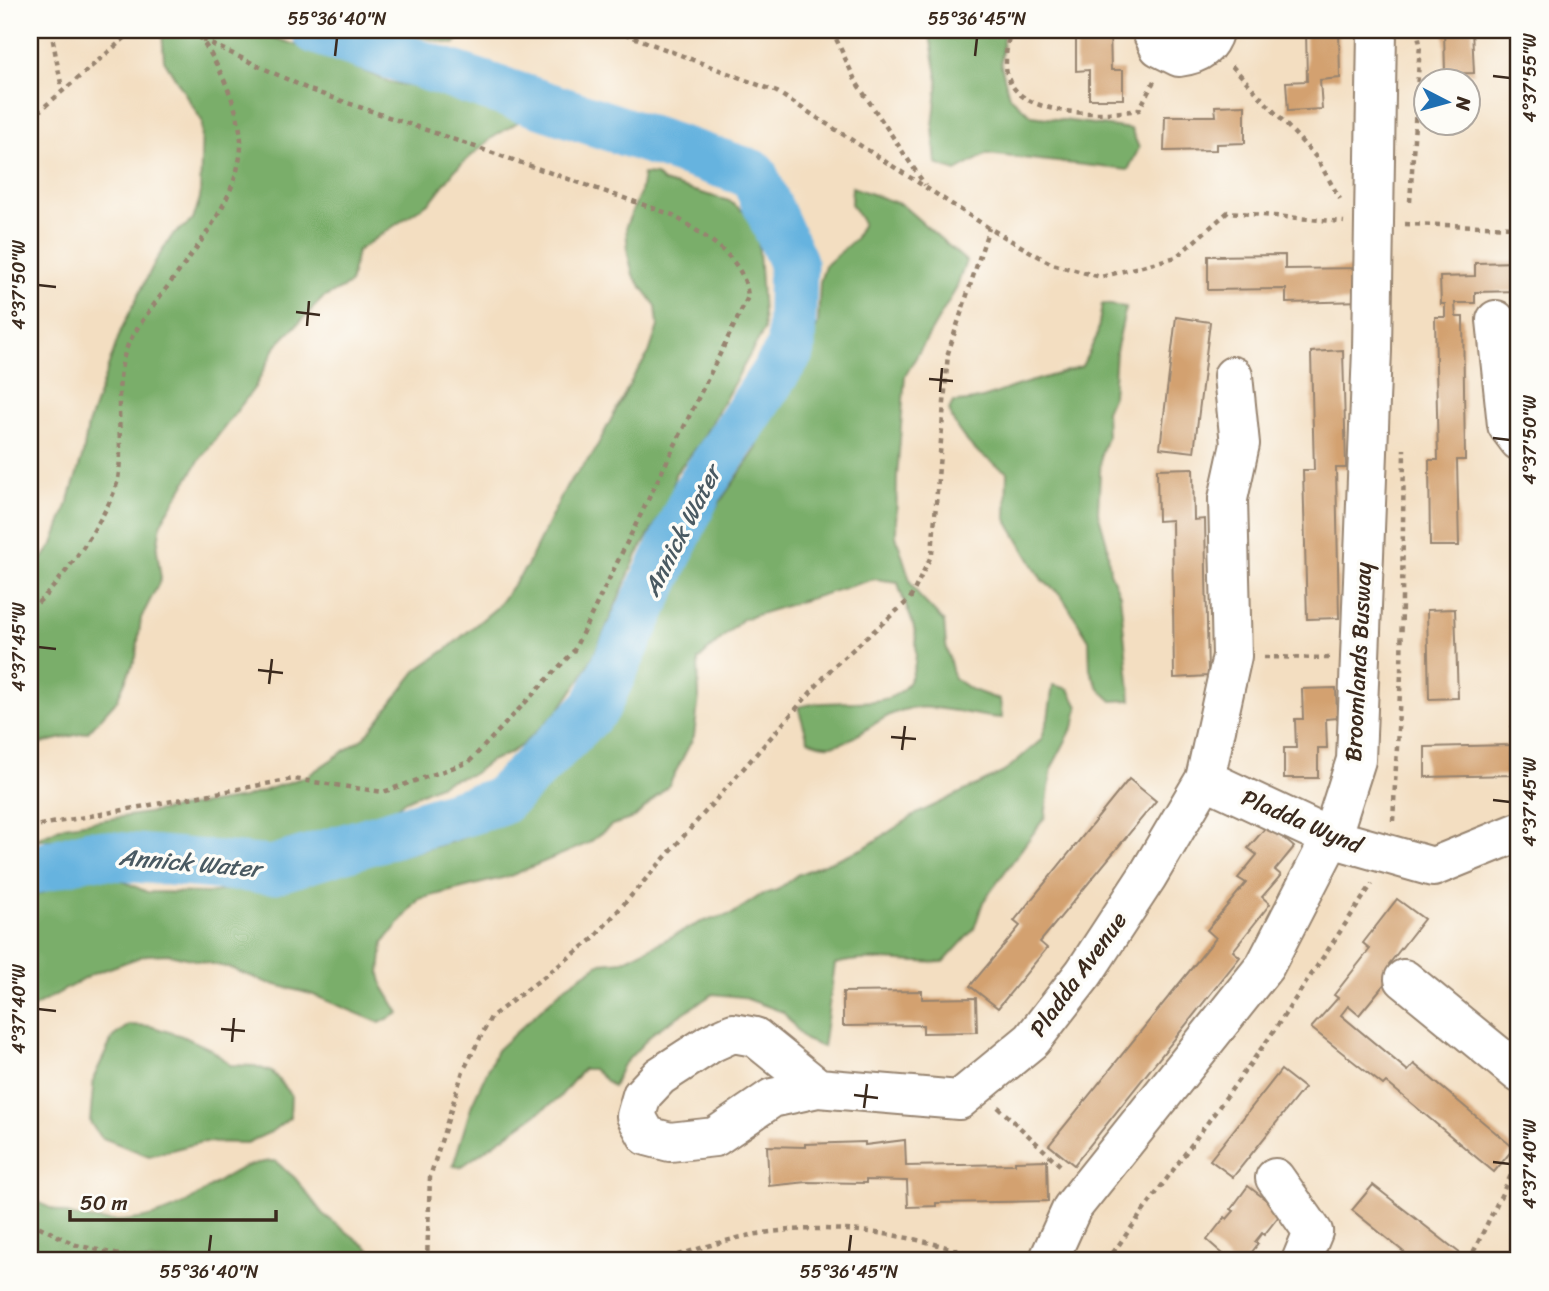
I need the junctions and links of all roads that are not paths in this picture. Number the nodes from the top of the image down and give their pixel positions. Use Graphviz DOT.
graph roads {
  1 [pos="1377,30"];
  2 [pos="1212,36"];
  3 [pos="1159,41"];
  4 [pos="1496,320"];
  5 [pos="1233,376"];
  6 [pos="1519,441"];
  7 [pos="1205,779"];
  8 [pos="1519,832"];
  9 [pos="1331,838"];
  10 [pos="1404,979"];
  11 [pos="1519,1073"];
  12 [pos="818,1088"];
  13 [pos="1275,1178"];
  14 [pos="1048,1261"];
  15 [pos="1301,1261"];
  1 -- 9 [label="street, Broomlands Busway"];
  2 -- 3 [label="street"];
  4 -- 6 [label="street"];
  5 -- 7 [label="street, Pladda Avenue"];
  7 -- 9 [label="street, Pladda Wynd"];
  7 -- 12 [label="street, Pladda Avenue"];
  8 -- 9 [label="street, Pladda Wynd"];
  9 -- 14 [label="street, Broomlands Busway"];
  10 -- 11 [label="street"];
  13 -- 15 [label="street"];
}
